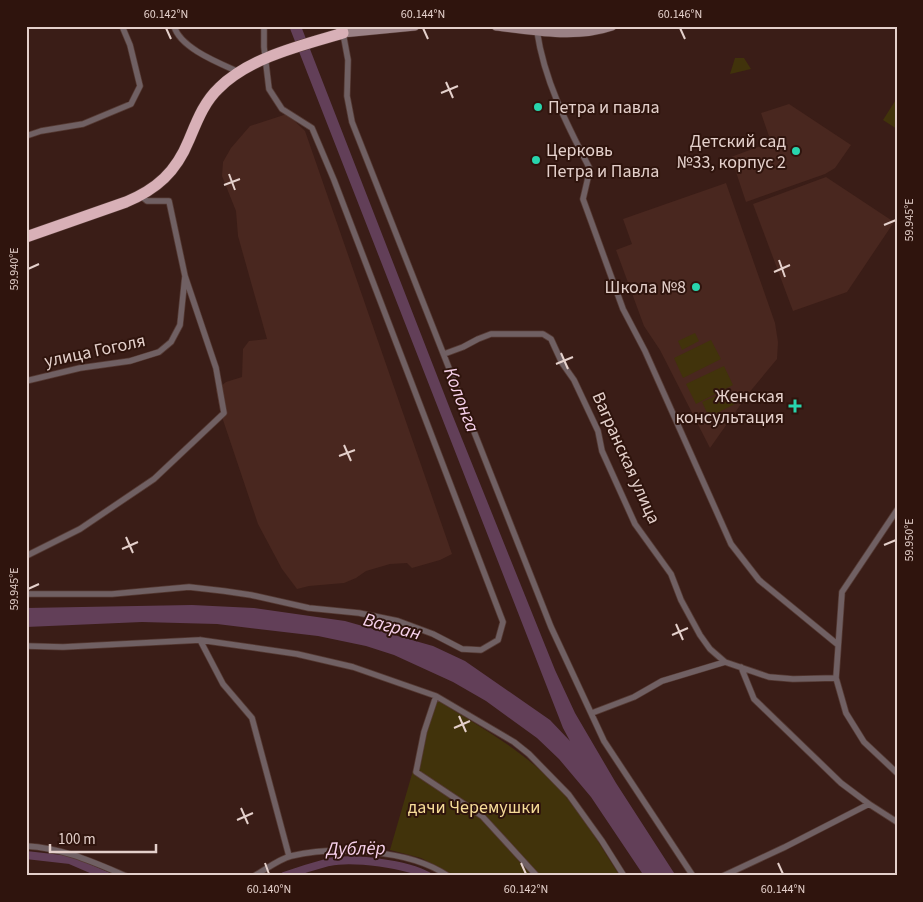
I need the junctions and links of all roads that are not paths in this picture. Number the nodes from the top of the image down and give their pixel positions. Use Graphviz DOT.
graph roads {
  1 [pos="122,26"];
  2 [pos="169,26"];
  3 [pos="174,26"];
  4 [pos="264,26"];
  5 [pos="415,26"];
  6 [pos="496,26"];
  7 [pos="612,26"];
  8 [pos="342,29"];
  9 [pos="558,30"];
  10 [pos="537,31"];
  11 [pos="176,34"];
  12 [pos="265,59"];
  13 [pos="239,72"];
  14 [pos="26,136"];
  15 [pos="141,196"];
  16 [pos="27,233"];
  17 [pos="185,276"];
  18 [pos="444,354"];
  19 [pos="26,381"];
  20 [pos="897,510"];
  21 [pos="26,556"];
  22 [pos="26,594"];
  23 [pos="200,640"];
  24 [pos="837,644"];
  25 [pos="26,646"];
  26 [pos="725,662"];
  27 [pos="741,668"];
  28 [pos="836,678"];
  29 [pos="436,696"];
  30 [pos="592,714"];
  31 [pos="897,773"];
  32 [pos="869,804"];
  33 [pos="897,822"];
  34 [pos="26,846"];
  35 [pos="289,856"];
  36 [pos="126,876"];
  37 [pos="254,876"];
  38 [pos="448,876"];
  39 [pos="537,876"];
  40 [pos="624,876"];
  41 [pos="693,876"];
  42 [pos="723,876"];
  1 -- 14 [label="street"];
  2 -- 11 [label="street"];
  3 -- 11 [label="street"];
  4 -- 12 [label="street"];
  5 -- 8 [label="main road"];
  6 -- 10 [label="main road"];
  7 -- 9 [label="main road"];
  8 -- 12 [label="highway"];
  8 -- 18 [label="street"];
  9 -- 10 [label="main road"];
  10 -- 24 [label="street"];
  11 -- 13 [label="street"];
  12 -- 13 [label="highway"];
  12 -- 22 [label="street"];
  13 -- 15 [label="highway"];
  15 -- 16 [label="highway"];
  15 -- 17 [label="street, улица Гоголя"];
  17 -- 19 [label="street, улица Гоголя"];
  17 -- 21 [label="street"];
  18 -- 26 [label="street, Вагранская улица"];
  18 -- 30 [label="street"];
  20 -- 24 [label="street"];
  23 -- 25 [label="street"];
  23 -- 29 [label="street"];
  23 -- 35 [label="street"];
  24 -- 28 [label="street"];
  26 -- 27 [label="street"];
  26 -- 30 [label="street"];
  27 -- 28 [label="street"];
  27 -- 32 [label="street"];
  28 -- 31 [label="street"];
  29 -- 39 [label="street"];
  29 -- 40 [label="street"];
  30 -- 41 [label="street"];
  32 -- 33 [label="street"];
  32 -- 42 [label="street"];
  34 -- 36 [label="street"];
  35 -- 37 [label="street"];
  35 -- 38 [label="street"];
}
